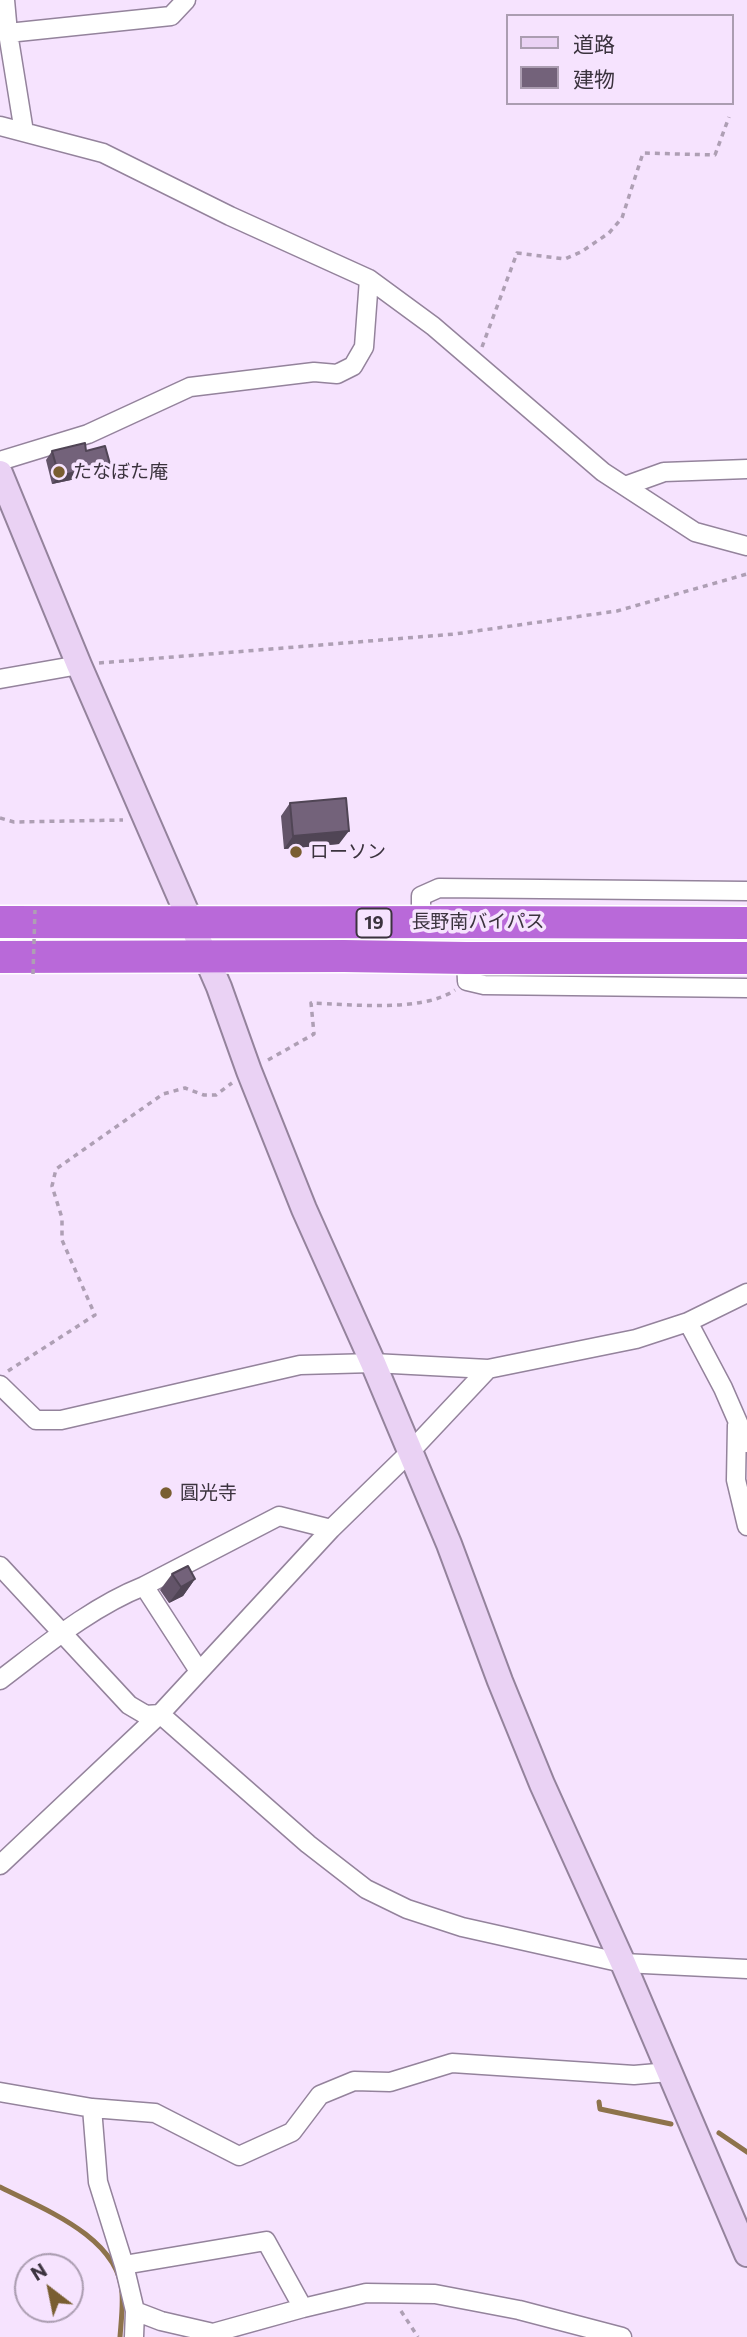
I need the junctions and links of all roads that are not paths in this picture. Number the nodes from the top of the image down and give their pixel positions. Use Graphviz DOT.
graph roads {
  1 [pos="5,0"];
  2 [pos="186,0"];
  3 [pos="8,33"];
  4 [pos="0,126"];
  5 [pos="24,132"];
  6 [pos="369,279"];
  7 [pos="0,461"];
  8 [pos="747,469"];
  9 [pos="0,472"];
  10 [pos="625,486"];
  11 [pos="747,546"];
  12 [pos="79,665"];
  13 [pos="0,679"];
  14 [pos="747,891"];
  15 [pos="421,921"];
  16 [pos="0,922"];
  17 [pos="190,923"];
  18 [pos="747,923"];
  19 [pos="0,957"];
  20 [pos="205,957"];
  21 [pos="747,958"];
  22 [pos="466,970"];
  23 [pos="747,988"];
  24 [pos="747,1293"];
  25 [pos="688,1322"];
  26 [pos="373,1363"];
  27 [pos="488,1369"];
  28 [pos="0,1385"];
  29 [pos="737,1422"];
  30 [pos="747,1443"];
  31 [pos="409,1452"];
  32 [pos="747,1526"];
  33 [pos="331,1529"];
  34 [pos="0,1566"];
  35 [pos="144,1586"];
  36 [pos="61,1634"];
  37 [pos="199,1671"];
  38 [pos="0,1680"];
  39 [pos="160,1714"];
  40 [pos="0,1866"];
  41 [pos="623,1963"];
  42 [pos="747,1969"];
  43 [pos="669,2072"];
  44 [pos="0,2092"];
  45 [pos="92,2108"];
  46 [pos="747,2254"];
  47 [pos="124,2265"];
  48 [pos="303,2308"];
  49 [pos="135,2311"];
  50 [pos="214,2335"];
  51 [pos="134,2337"];
  52 [pos="622,2337"];
  1 -- 3 [label="street"];
  2 -- 3 [label="street"];
  3 -- 5 [label="street"];
  4 -- 5 [label="street"];
  5 -- 6 [label="street"];
  6 -- 7 [label="street"];
  6 -- 10 [label="street"];
  8 -- 10 [label="street"];
  9 -- 12 [label="street"];
  10 -- 11 [label="street"];
  12 -- 13 [label="street"];
  12 -- 17 [label="street"];
  14 -- 15 [label="street"];
  15 -- 17 [label="highway, 長野南バイパス / 19"];
  15 -- 18 [label="highway, 長野南バイパス / 19"];
  16 -- 17 [label="highway, 長野南バイパス / 19"];
  17 -- 20 [label="street"];
  19 -- 20 [label="highway, 長野南バイパス / 19"];
  20 -- 22 [label="highway, 長野南バイパス / 19"];
  20 -- 26 [label="street"];
  21 -- 22 [label="highway, 長野南バイパス / 19"];
  22 -- 23 [label="street"];
  24 -- 25 [label="street"];
  25 -- 27 [label="street"];
  25 -- 29 [label="street"];
  26 -- 27 [label="street"];
  26 -- 28 [label="street"];
  26 -- 31 [label="street"];
  27 -- 31 [label="street"];
  29 -- 30 [label="street"];
  29 -- 32 [label="street"];
  31 -- 33 [label="street"];
  31 -- 41 [label="street"];
  33 -- 35 [label="street"];
  33 -- 37 [label="street"];
  34 -- 36 [label="street"];
  35 -- 36 [label="street"];
  35 -- 37 [label="street"];
  36 -- 38 [label="street"];
  36 -- 39 [label="street"];
  37 -- 39 [label="street"];
  39 -- 40 [label="street"];
  39 -- 41 [label="street"];
  41 -- 42 [label="street"];
  41 -- 43 [label="street"];
  43 -- 45 [label="street"];
  43 -- 46 [label="street"];
  44 -- 45 [label="street"];
  45 -- 47 [label="street"];
  47 -- 48 [label="street"];
  47 -- 49 [label="street"];
  48 -- 50 [label="street"];
  48 -- 52 [label="street"];
  49 -- 50 [label="street"];
  49 -- 51 [label="street"];
}
